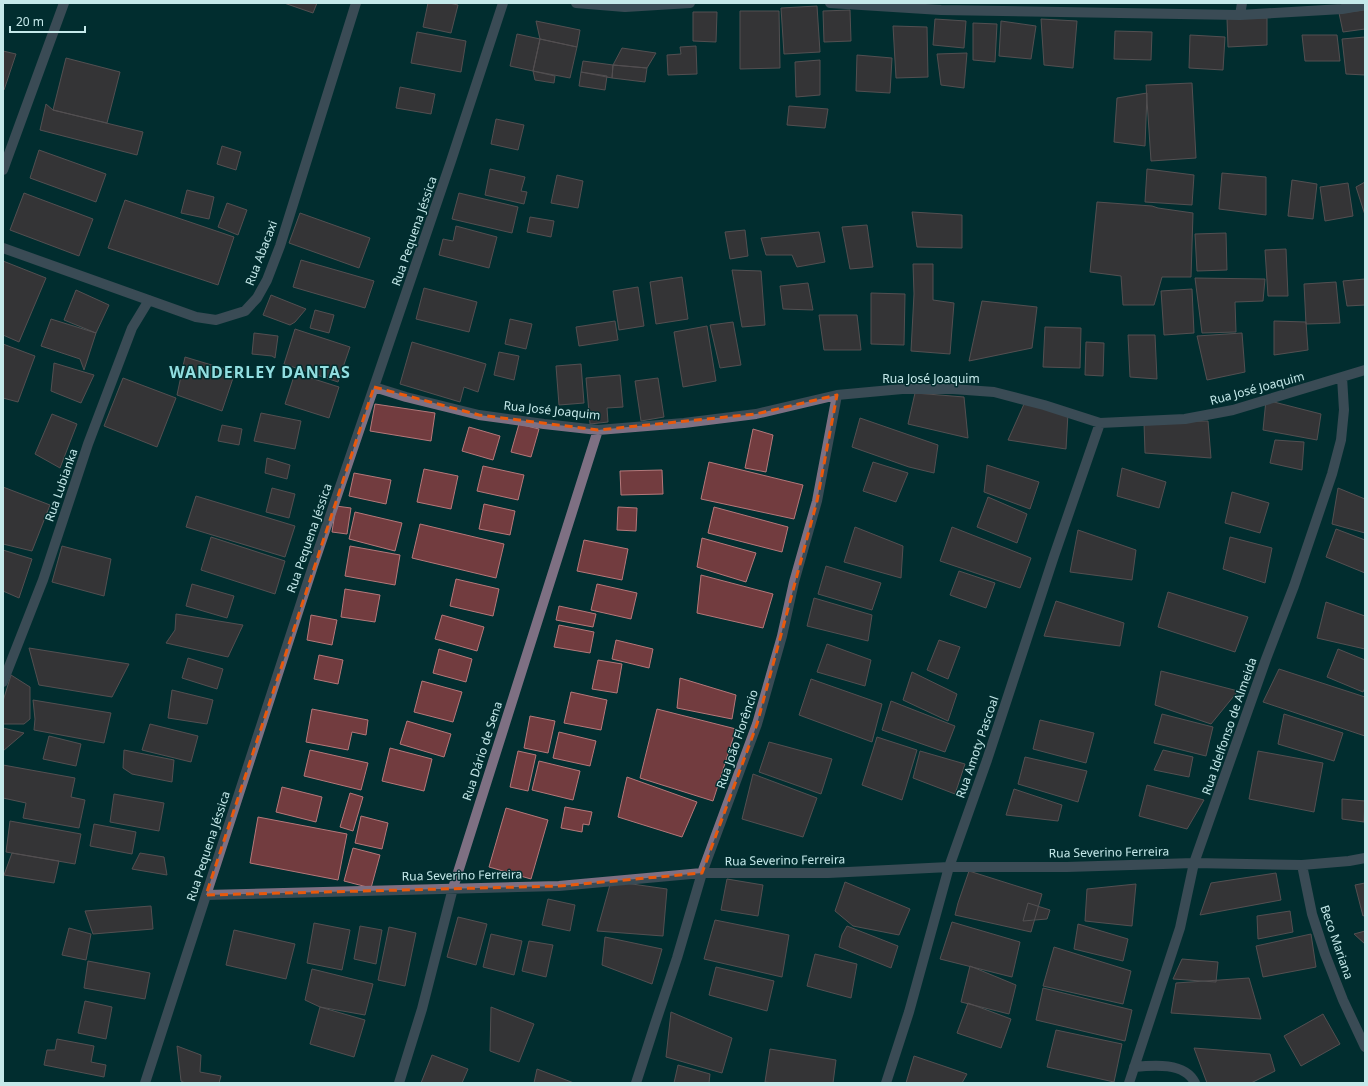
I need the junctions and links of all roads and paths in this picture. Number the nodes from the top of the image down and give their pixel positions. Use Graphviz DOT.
graph roads {
  1 [pos="64,3"];
  2 [pos="356,3"];
  3 [pos="503,3"];
  4 [pos="576,3"];
  5 [pos="690,3"];
  6 [pos="830,3"];
  7 [pos="1242,3"];
  8 [pos="1365,5"];
  9 [pos="999,6"];
  10 [pos="1240,15"];
  11 [pos="3,170"];
  12 [pos="3,248"];
  13 [pos="149,300"];
  14 [pos="1365,370"];
  15 [pos="1342,377"];
  16 [pos="374,387"];
  17 [pos="837,395"];
  18 [pos="1100,423"];
  19 [pos="598,430"];
  20 [pos="3,682"];
  21 [pos="1365,858"];
  22 [pos="1194,863"];
  23 [pos="1302,865"];
  24 [pos="949,867"];
  25 [pos="702,873"];
  26 [pos="453,888"];
  27 [pos="206,895"];
  28 [pos="1365,1047"];
  29 [pos="1134,1067"];
  30 [pos="145,1083"];
  31 [pos="399,1083"];
  32 [pos="636,1083"];
  33 [pos="886,1083"];
  34 [pos="1129,1083"];
  35 [pos="1195,1083"];
  1 -- 11 [label="street"];
  2 -- 13 [label="street, Rua Abacaxi"];
  3 -- 16 [label="street, Rua Pequena Jéssica"];
  4 -- 5 [label="street"];
  6 -- 9 [label="street"];
  7 -- 10 [label="street"];
  8 -- 10 [label="street"];
  9 -- 10 [label="street"];
  12 -- 13 [label="street, Rua Abacaxi"];
  13 -- 20 [label="street, Rua Lubianka"];
  14 -- 15 [label="street, Rua José Joaquim"];
  15 -- 18 [label="street, Rua José Joaquim"];
  15 -- 22 [label="street, Rua Idelfonso de Almeida"];
  16 -- 19 [label="street, Rua José Joaquim"];
  16 -- 27 [label="street, Rua Pequena Jéssica"];
  17 -- 18 [label="street, Rua José Joaquim"];
  17 -- 19 [label="street, Rua José Joaquim"];
  17 -- 25 [label="street, Rua João Florêncio"];
  18 -- 24 [label="street, Rua Amoty Pascoal"];
  19 -- 26 [label="street, Rua Dário de Sena"];
  21 -- 23 [label="street, Rua Severino Ferreira"];
  22 -- 23 [label="street, Rua Severino Ferreira"];
  22 -- 24 [label="street, Rua Severino Ferreira"];
  22 -- 29 [label="street, Rua Idelfonso de Almeida"];
  23 -- 28 [label="street, Beco Mariana"];
  24 -- 25 [label="street, Rua Severino Ferreira"];
  24 -- 33 [label="street, Rua Amoty Pascoal"];
  25 -- 26 [label="street, Rua Severino Ferreira"];
  25 -- 32 [label="street, Rua João Florêncio"];
  26 -- 27 [label="street, Rua Severino Ferreira"];
  26 -- 31 [label="street, Rua Dário de Sena"];
  27 -- 30 [label="street, Rua Pequena Jéssica"];
  29 -- 34 [label="street, Rua Idelfonso de Almeida"];
  29 -- 35 [label="street"];
}
